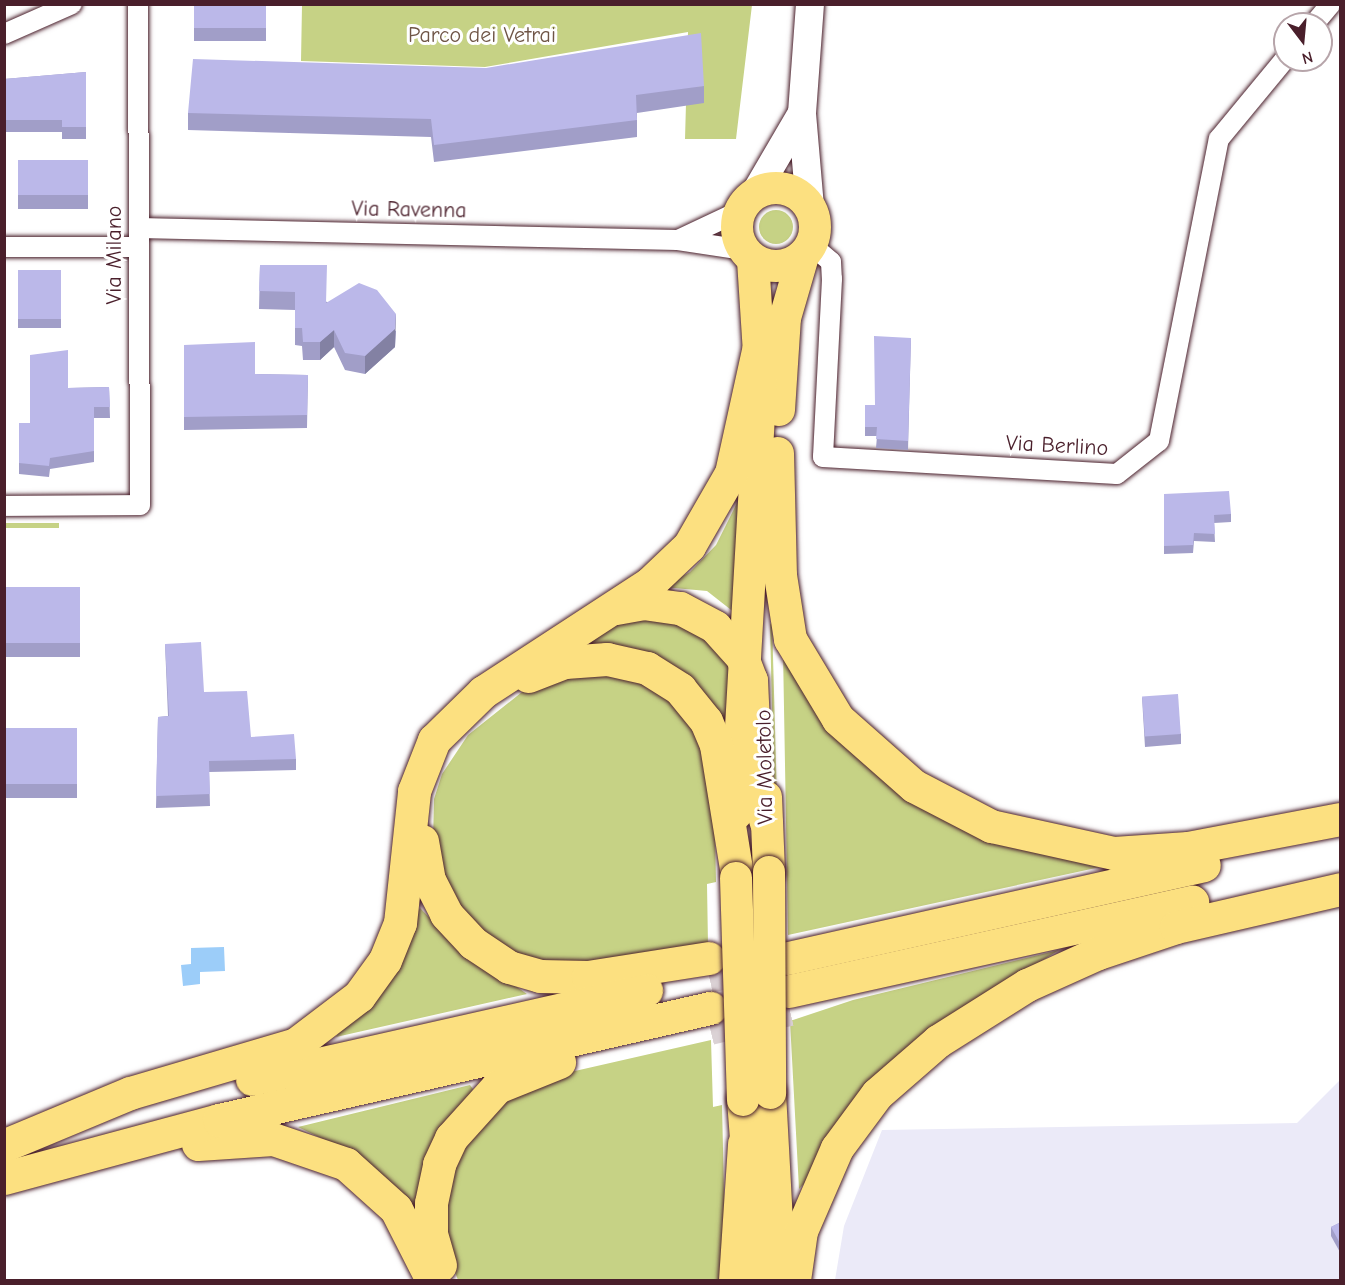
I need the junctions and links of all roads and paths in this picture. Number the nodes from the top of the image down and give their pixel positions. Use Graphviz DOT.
graph roads {
  1 [pos="72,4"];
  2 [pos="138,4"];
  3 [pos="810,4"];
  4 [pos="4,34"];
  5 [pos="1274,72"];
  6 [pos="802,113"];
  7 [pos="747,203"];
  8 [pos="810,207"];
  9 [pos="139,238"];
  10 [pos="678,240"];
  11 [pos="4,247"];
  12 [pos="807,251"];
  13 [pos="748,255"];
  14 [pos="758,350"];
  15 [pos="777,453"];
  16 [pos="4,506"];
  17 [pos="598,617"];
  18 [pos="742,657"];
  19 [pos="1341,819"];
  20 [pos="766,823"];
  21 [pos="1341,835"];
  22 [pos="1341,868"];
  23 [pos="736,873"];
  24 [pos="1341,889"];
  25 [pos="788,950"];
  26 [pos="790,1000"];
  27 [pos="756,1096"];
  28 [pos="744,1143"];
  29 [pos="5,1145"];
  30 [pos="4,1178"];
  31 [pos="4,1192"];
  32 [pos="432,1281"];
  33 [pos="447,1281"];
  34 [pos="735,1281"];
  35 [pos="757,1281"];
  36 [pos="780,1281"];
  37 [pos="794,1281"];
  1 -- 4 [label="street"];
  2 -- 9 [label="street, Via Milano"];
  3 -- 6 [label="main road"];
  5 -- 12 [label="street, Via Berlino"];
  6 -- 7 [label="main road, Via Moletolo"];
  6 -- 8 [label="main road, Via Moletolo"];
  7 -- 8 [label="main road"];
  7 -- 10 [label="street"];
  7 -- 13 [label="main road, Via Moletolo"];
  8 -- 12 [label="main road, Via Moletolo"];
  9 -- 10 [label="street, Via Ravenna"];
  9 -- 11 [label="street, Via Ravenna"];
  9 -- 16 [label="street, Via Milano"];
  10 -- 13 [label="street, Via Ravenna"];
  12 -- 13 [label="main road"];
  12 -- 15 [label="main road, Via Moletolo"];
  13 -- 14 [label="main road, Via Moletolo"];
  14 -- 17 [label="highway"];
  14 -- 18 [label="main road, Via Moletolo"];
  15 -- 19 [label="highway"];
  15 -- 20 [label="main road, Via Moletolo"];
  17 -- 18 [label="highway"];
  17 -- 29 [label="highway"];
  18 -- 20 [label="highway"];
  18 -- 23 [label="main road, Via Moletolo"];
  20 -- 27 [label="main road, Via Moletolo, bridge"];
  21 -- 25 [label="highway"];
  22 -- 26 [label="highway"];
  23 -- 27 [label="main road, Via Moletolo, bridge"];
  23 -- 29 [label="highway"];
  24 -- 37 [label="highway"];
  27 -- 28 [label="main road, Via Moletolo"];
  27 -- 36 [label="main road, Via Moletolo"];
  28 -- 34 [label="highway"];
  28 -- 35 [label="main road, Via Moletolo"];
  30 -- 33 [label="highway"];
  31 -- 32 [label="highway"];
}
